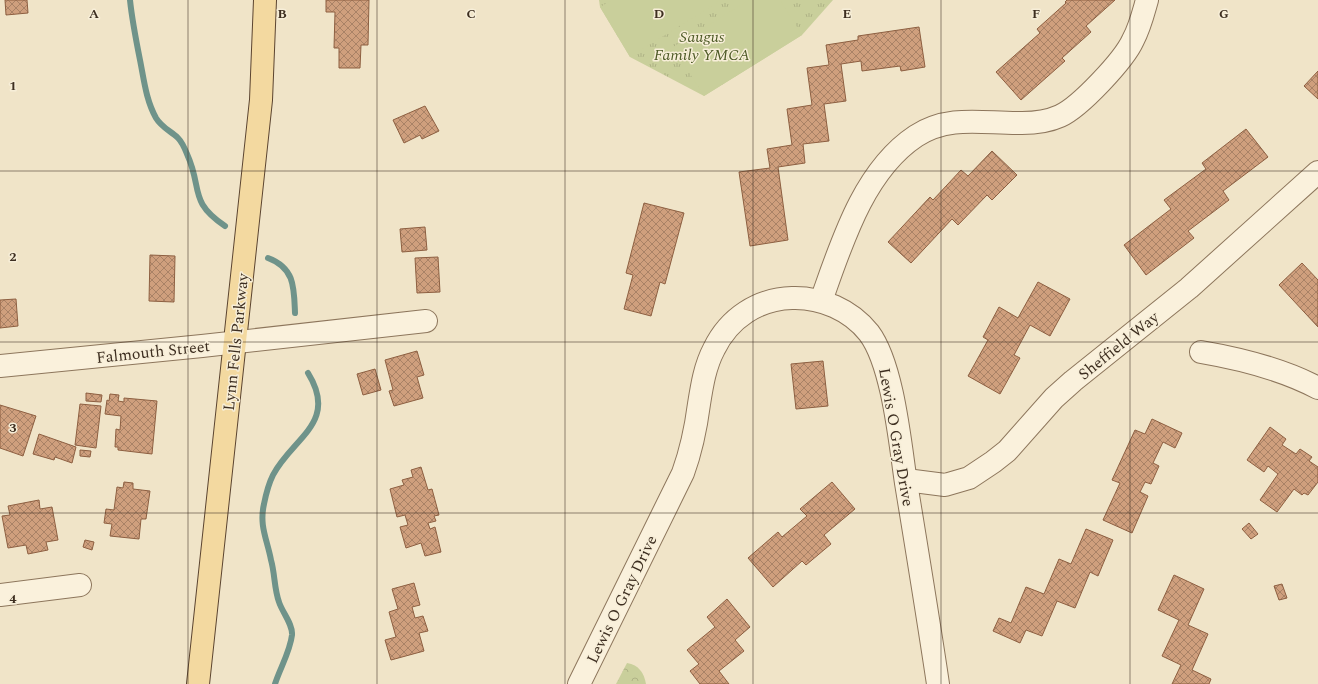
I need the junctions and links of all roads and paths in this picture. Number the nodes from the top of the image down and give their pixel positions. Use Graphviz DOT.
graph roads {
  1 [pos="265,0"];
  2 [pos="1146,0"];
  3 [pos="1318,172"];
  4 [pos="821,301"];
  5 [pos="426,321"];
  6 [pos="235,342"];
  7 [pos="1202,352"];
  8 [pos="0,366"];
  9 [pos="1318,388"];
  10 [pos="906,480"];
  11 [pos="80,585"];
  12 [pos="0,595"];
  13 [pos="198,684"];
  14 [pos="579,684"];
  15 [pos="938,684"];
  1 -- 6 [label="main road, Lynn Fells Parkway"];
  2 -- 4 [label="street"];
  3 -- 10 [label="street, Sheffield Way"];
  4 -- 10 [label="street, Lewis O Gray Drive"];
  4 -- 14 [label="street, Lewis O Gray Drive"];
  5 -- 6 [label="street, Falmouth Street"];
  6 -- 8 [label="street, Falmouth Street"];
  6 -- 13 [label="main road, Lynn Fells Parkway"];
  7 -- 9 [label="street"];
  10 -- 15 [label="street, Lewis O Gray Drive"];
  11 -- 12 [label="street"];
}
